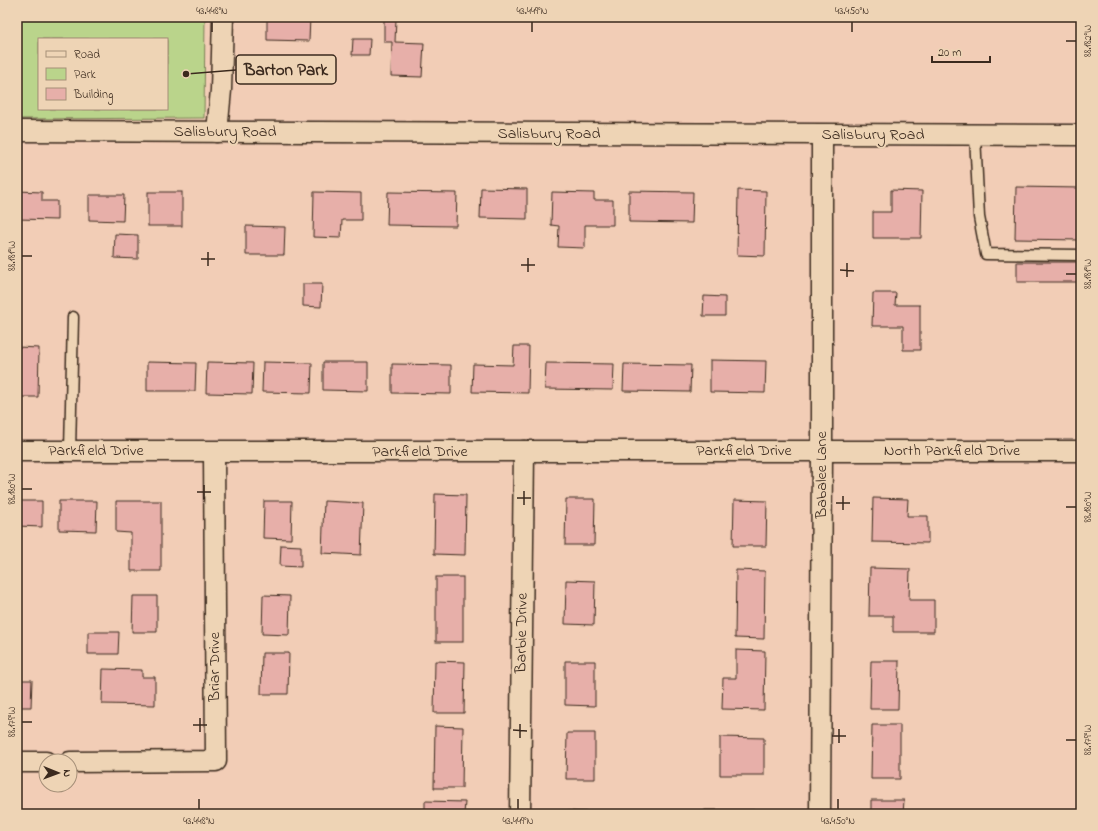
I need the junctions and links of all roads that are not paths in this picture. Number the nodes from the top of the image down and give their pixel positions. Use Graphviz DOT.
graph roads {
  1 [pos="222,17"];
  2 [pos="17,132"];
  3 [pos="217,132"];
  4 [pos="822,135"];
  5 [pos="975,135"];
  6 [pos="1081,135"];
  7 [pos="1081,255"];
  8 [pos="73,318"];
  9 [pos="17,451"];
  10 [pos="70,451"];
  11 [pos="524,451"];
  12 [pos="822,451"];
  13 [pos="1081,451"];
  14 [pos="214,452"];
  15 [pos="17,762"];
  16 [pos="38,762"];
  17 [pos="78,762"];
  18 [pos="520,814"];
  19 [pos="820,814"];
  1 -- 3 [label="street"];
  2 -- 3 [label="street, Salisbury Road"];
  3 -- 4 [label="street, Salisbury Road"];
  4 -- 5 [label="street, Salisbury Road"];
  4 -- 12 [label="street, Babalee Lane"];
  5 -- 6 [label="street, Salisbury Road"];
  5 -- 7 [label="lane"];
  8 -- 10 [label="lane"];
  9 -- 10 [label="street, Parkfield Drive"];
  10 -- 14 [label="street, Parkfield Drive"];
  11 -- 12 [label="street, Parkfield Drive"];
  11 -- 14 [label="street, Parkfield Drive"];
  11 -- 18 [label="street, Barbie Drive"];
  12 -- 13 [label="street, North Parkfield Drive"];
  12 -- 19 [label="street, Babalee Lane"];
  14 -- 17 [label="street, Briar Drive"];
  15 -- 16 [label="street"];
}
